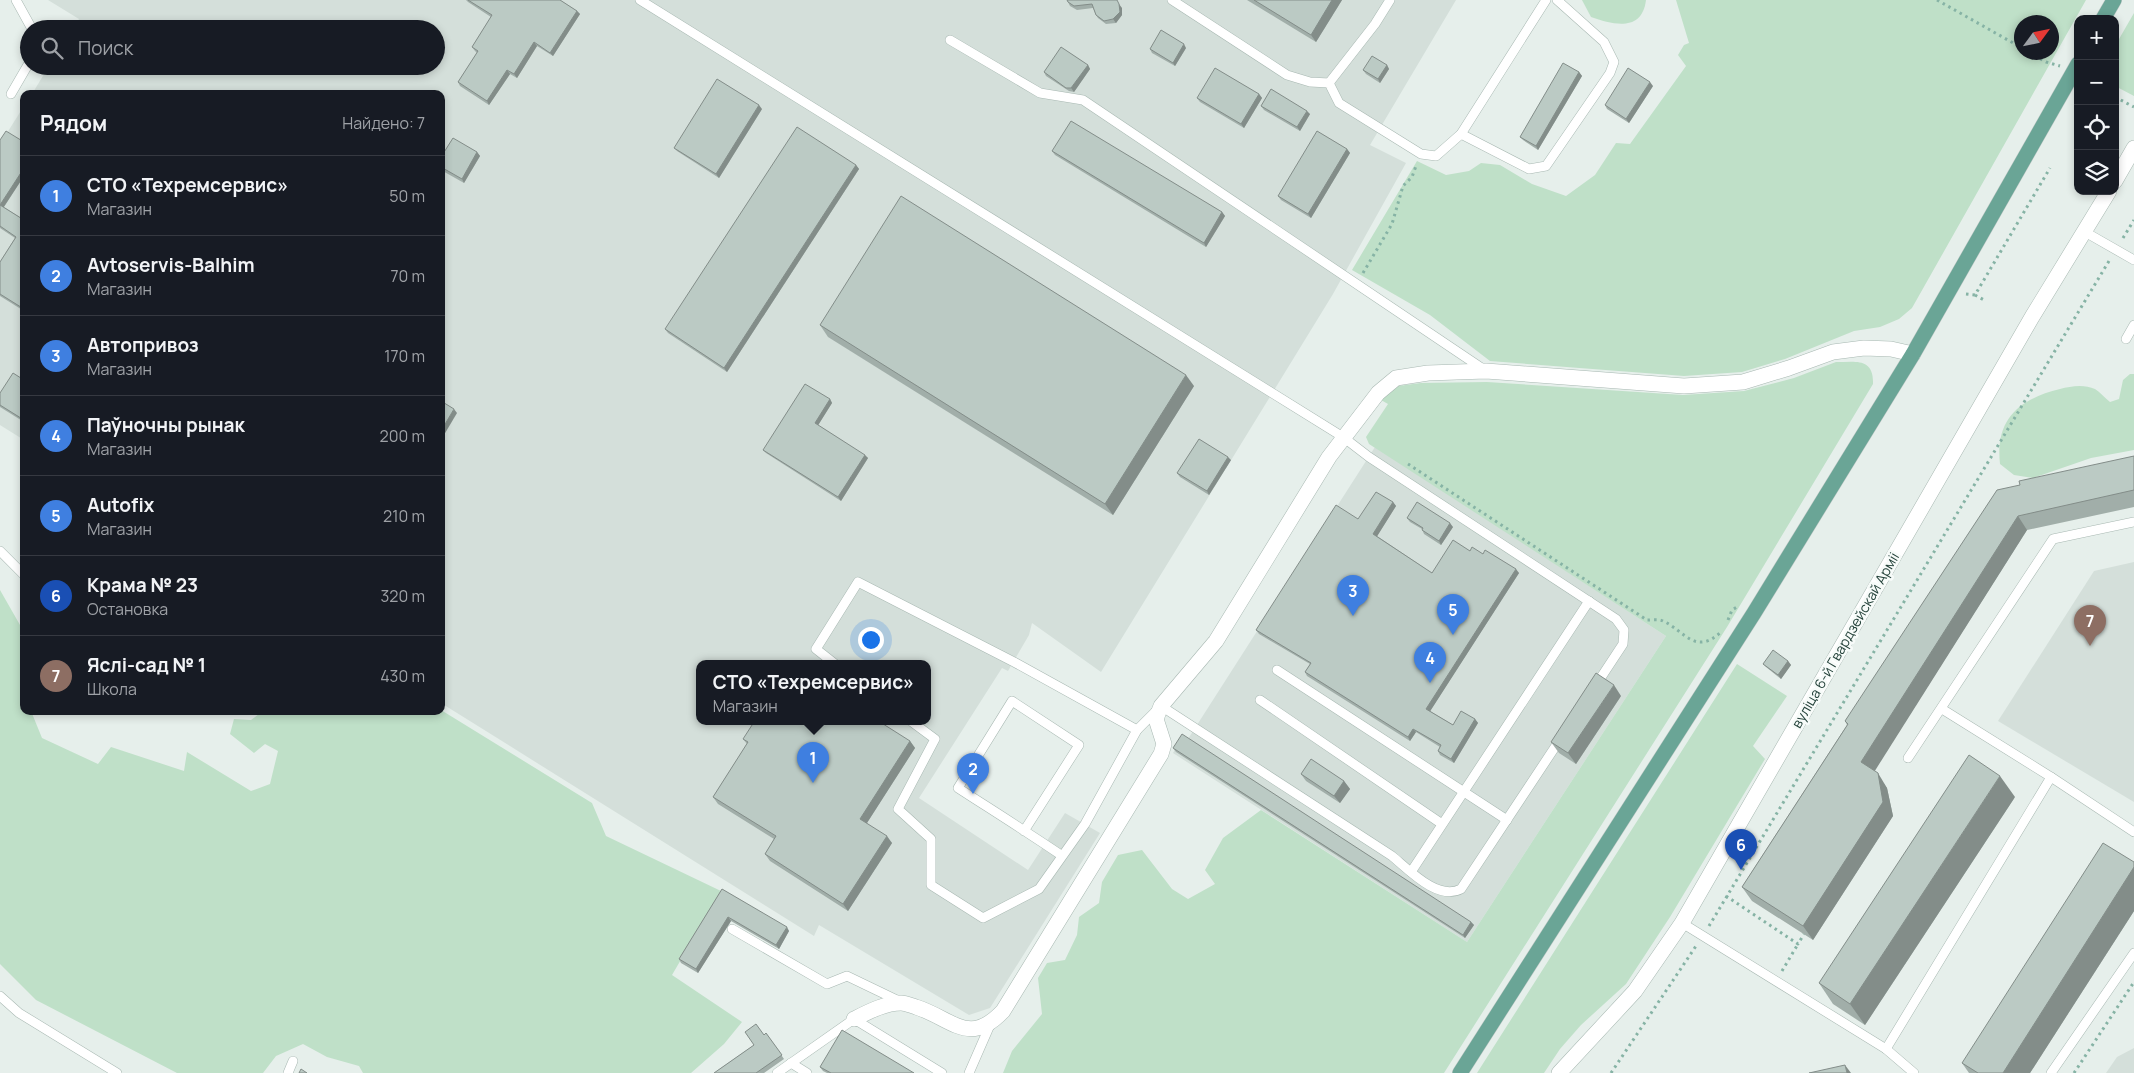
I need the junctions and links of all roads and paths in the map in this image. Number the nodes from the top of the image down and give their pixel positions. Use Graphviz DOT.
graph roads {
  1 [pos="16,0"];
  2 [pos="640,0"];
  3 [pos="1172,0"];
  4 [pos="1390,0"];
  5 [pos="1546,0"];
  6 [pos="1557,0"];
  7 [pos="1937,0"];
  8 [pos="2114,0"];
  9 [pos="2105,15"];
  10 [pos="27,20"];
  11 [pos="950,40"];
  12 [pos="2014,43"];
  13 [pos="2052,60"];
  14 [pos="2074,68"];
  15 [pos="2074,70"];
  16 [pos="22,75"];
  17 [pos="1329,84"];
  18 [pos="11,94"];
  19 [pos="2119,99"];
  20 [pos="2134,108"];
  21 [pos="1461,134"];
  22 [pos="2134,148"];
  23 [pos="1421,154"];
  24 [pos="2050,168"];
  25 [pos="2119,173"];
  26 [pos="2107,195"];
  27 [pos="2134,220"];
  28 [pos="2085,232"];
  29 [pos="2116,249"];
  30 [pos="2134,260"];
  31 [pos="1356,284"];
  32 [pos="1952,286"];
  33 [pos="1975,295"];
  34 [pos="1986,301"];
  35 [pos="2134,325"];
  36 [pos="2126,339"];
  37 [pos="1913,354"];
  38 [pos="1486,371"];
  39 [pos="1343,438"];
  40 [pos="1403,460"];
  41 [pos="2134,522"];
  42 [pos="0,551"];
  43 [pos="20,571"];
  44 [pos="1589,601"];
  45 [pos="1754,613"];
  46 [pos="831,660"];
  47 [pos="1277,670"];
  48 [pos="1591,692"];
  49 [pos="1260,700"];
  50 [pos="1161,706"];
  51 [pos="1942,709"];
  52 [pos="916,725"];
  53 [pos="1137,730"];
  54 [pos="1565,732"];
  55 [pos="1908,758"];
  56 [pos="2051,777"];
  57 [pos="1464,791"];
  58 [pos="1507,820"];
  59 [pos="1442,824"];
  60 [pos="1024,830"];
  61 [pos="2134,832"];
  62 [pos="1062,855"];
  63 [pos="1411,872"];
  64 [pos="1726,896"];
  65 [pos="1682,922"];
  66 [pos="732,929"];
  67 [pos="1804,934"];
  68 [pos="1703,936"];
  69 [pos="1798,944"];
  70 [pos="2134,953"];
  71 [pos="1776,981"];
  72 [pos="2134,982"];
  73 [pos="0,996"];
  74 [pos="902,1002"];
  75 [pos="854,1019"];
  76 [pos="990,1024"];
  77 [pos="1886,1049"];
  78 [pos="292,1060"];
  79 [pos="791,1064"];
  80 [pos="117,1073"];
  81 [pos="288,1073"];
  82 [pos="777,1073"];
  83 [pos="807,1073"];
  84 [pos="942,1073"];
  85 [pos="969,1073"];
  86 [pos="1460,1073"];
  87 [pos="1559,1073"];
  88 [pos="1611,1073"];
  89 [pos="1914,1073"];
  90 [pos="2051,1073"];
  91 [pos="2074,1073"];
  1 -- 10 [label="lane"];
  2 -- 39 [label="lane"];
  3 -- 17 [label="lane"];
  4 -- 17 [label="lane"];
  5 -- 21 [label="lane"];
  6 -- 21 [label="lane"];
  7 -- 12 [label="path"];
  8 -- 9 [label="main road"];
  11 -- 31 [label="lane"];
  13 -- 14 [label="path"];
  15 -- 32 [label="main road"];
  16 -- 18 [label="lane"];
  17 -- 23 [label="lane"];
  19 -- 20 [label="path"];
  21 -- 23 [label="lane"];
  22 -- 25 [label="street"];
  23 -- 31 [label="path"];
  24 -- 33 [label="path"];
  26 -- 28 [label="street, вуліца 6-й Гвардзейскай Арміі"];
  27 -- 29 [label="path"];
  28 -- 29 [label="lane"];
  28 -- 65 [label="street, вуліца 6-й Гвардзейскай Арміі"];
  29 -- 30 [label="lane"];
  29 -- 64 [label="path"];
  31 -- 38 [label="lane"];
  32 -- 33 [label="path"];
  32 -- 37 [label="main road"];
  33 -- 34 [label="path"];
  35 -- 36 [label="lane"];
  37 -- 38 [label="street"];
  37 -- 45 [label="main road"];
  38 -- 39 [label="street"];
  39 -- 44 [label="lane"];
  39 -- 50 [label="street"];
  40 -- 45 [label="path"];
  41 -- 51 [label="lane"];
  42 -- 43 [label="lane"];
  44 -- 48 [label="lane"];
  44 -- 57 [label="lane"];
  45 -- 86 [label="main road"];
  46 -- 53 [label="lane"];
  47 -- 57 [label="lane"];
  49 -- 59 [label="lane"];
  50 -- 53 [label="lane"];
  50 -- 63 [label="lane"];
  50 -- 76 [label="street"];
  51 -- 55 [label="lane"];
  51 -- 56 [label="lane"];
  52 -- 62 [label="lane"];
  53 -- 62 [label="lane"];
  54 -- 58 [label="lane"];
  56 -- 61 [label="lane"];
  56 -- 77 [label="lane"];
  57 -- 58 [label="lane"];
  57 -- 59 [label="lane"];
  58 -- 63 [label="lane"];
  59 -- 63 [label="lane"];
  60 -- 60 [label="lane"];
  60 -- 62 [label="lane"];
  64 -- 68 [label="path"];
  64 -- 69 [label="path"];
  65 -- 68 [label="lane"];
  65 -- 87 [label="street, вуліца 6-й Гвардзейскай Арміі"];
  66 -- 74 [label="lane"];
  67 -- 69 [label="path"];
  68 -- 71 [label="lane"];
  68 -- 88 [label="path"];
  69 -- 71 [label="path"];
  70 -- 90 [label="lane"];
  71 -- 77 [label="lane"];
  72 -- 91 [label="path"];
  73 -- 80 [label="lane"];
  74 -- 75 [label="street"];
  74 -- 76 [label="street"];
  75 -- 79 [label="lane"];
  75 -- 84 [label="lane"];
  76 -- 85 [label="lane"];
  77 -- 89 [label="lane"];
  78 -- 81 [label="lane"];
  79 -- 82 [label="lane"];
  79 -- 83 [label="lane"];
}
